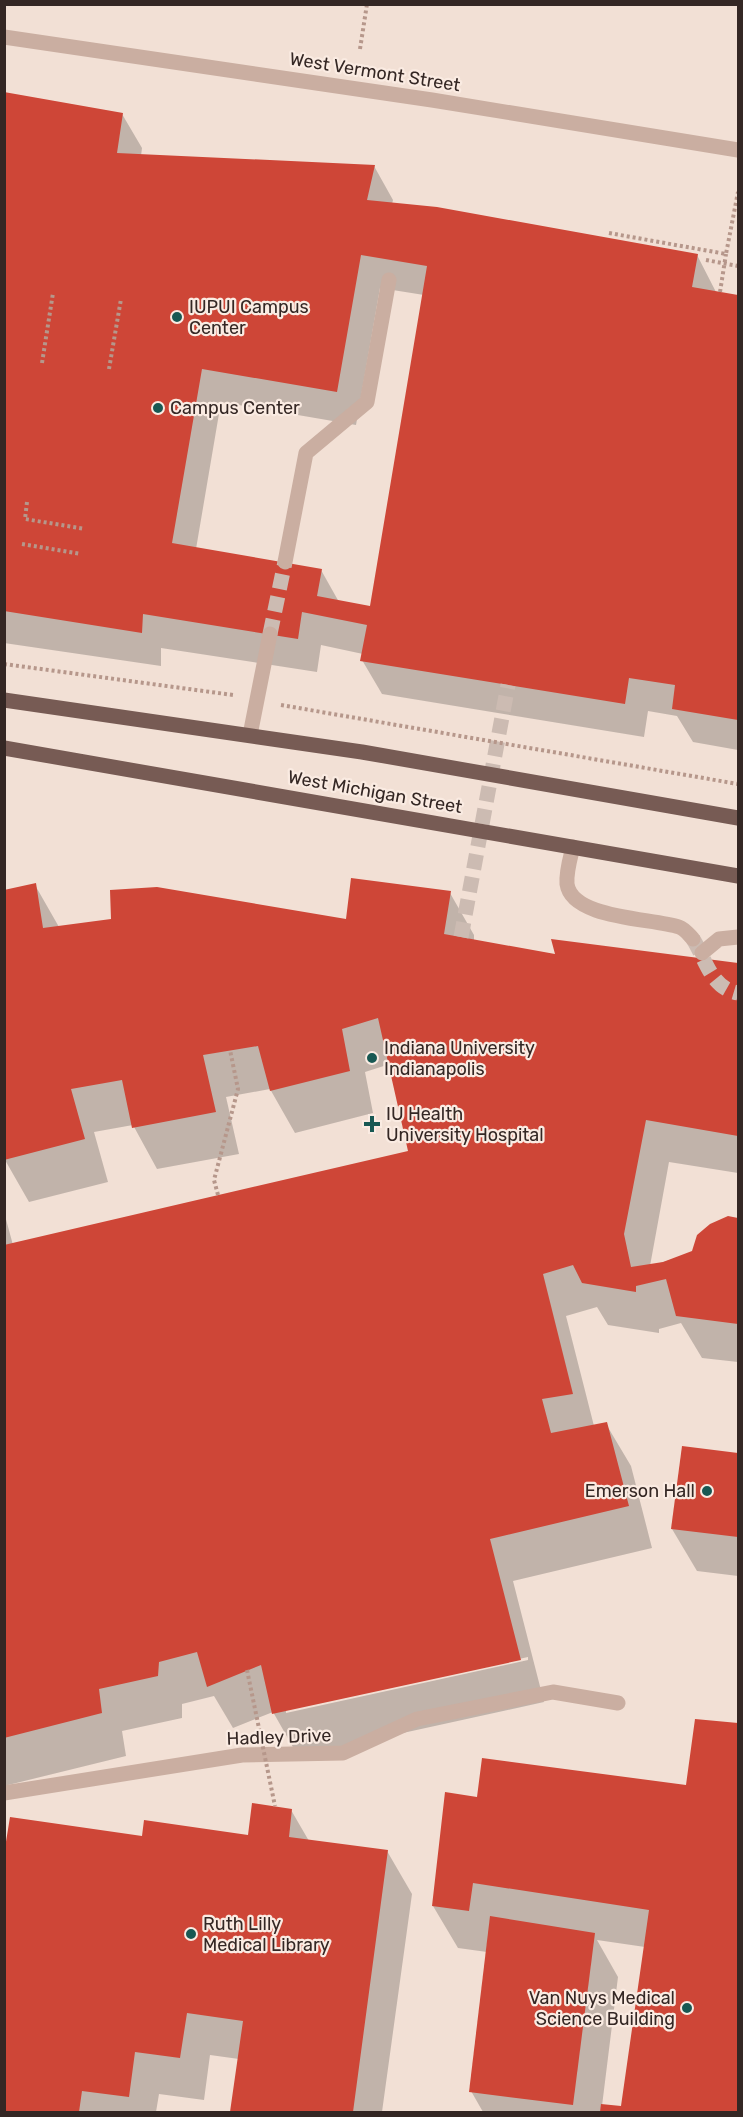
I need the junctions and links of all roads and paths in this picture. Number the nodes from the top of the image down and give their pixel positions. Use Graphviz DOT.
graph roads {
  1 [pos="367,4"];
  2 [pos="4,37"];
  3 [pos="360,49"];
  4 [pos="738,150"];
  5 [pos="738,192"];
  6 [pos="609,233"];
  7 [pos="726,254"];
  8 [pos="706,260"];
  9 [pos="725,263"];
  10 [pos="738,266"];
  11 [pos="389,280"];
  12 [pos="720,292"];
  13 [pos="54,293"];
  14 [pos="121,299"];
  15 [pos="42,363"];
  16 [pos="109,369"];
  17 [pos="27,502"];
  18 [pos="85,529"];
  19 [pos="22,544"];
  20 [pos="81,554"];
  21 [pos="285,562"];
  22 [pos="270,634"];
  23 [pos="4,664"];
  24 [pos="224,694"];
  25 [pos="4,700"];
  26 [pos="295,708"];
  27 [pos="250,735"];
  28 [pos="4,748"];
  29 [pos="738,784"];
  30 [pos="738,818"];
  31 [pos="573,847"];
  32 [pos="738,876"];
  33 [pos="738,937"];
  34 [pos="693,939"];
  35 [pos="702,953"];
  36 [pos="230,1050"];
  37 [pos="218,1195"];
  38 [pos="247,1670"];
  39 [pos="618,1703"];
  40 [pos="4,1792"];
  41 [pos="275,1806"];
  1 -- 3 [label="path"];
  2 -- 4 [label="street, West Vermont Street"];
  5 -- 7 [label="path"];
  6 -- 7 [label="path"];
  7 -- 9 [label="path"];
  8 -- 9 [label="path"];
  9 -- 10 [label="path"];
  9 -- 12 [label="path"];
  11 -- 21 [label="street"];
  13 -- 15 [label="path"];
  14 -- 16 [label="path"];
  17 -- 18 [label="path"];
  19 -- 20 [label="path"];
  22 -- 27 [label="street"];
  23 -- 24 [label="path"];
  25 -- 27 [label="main road, West Michigan Street"];
  26 -- 29 [label="path"];
  27 -- 30 [label="main road, West Michigan Street"];
  28 -- 31 [label="main road, West Michigan Street"];
  31 -- 32 [label="main road, West Michigan Street"];
  31 -- 34 [label="street"];
  33 -- 35 [label="street"];
  36 -- 37 [label="path"];
  38 -- 41 [label="path, bridge"];
  39 -- 40 [label="street, Hadley Drive"];
}
